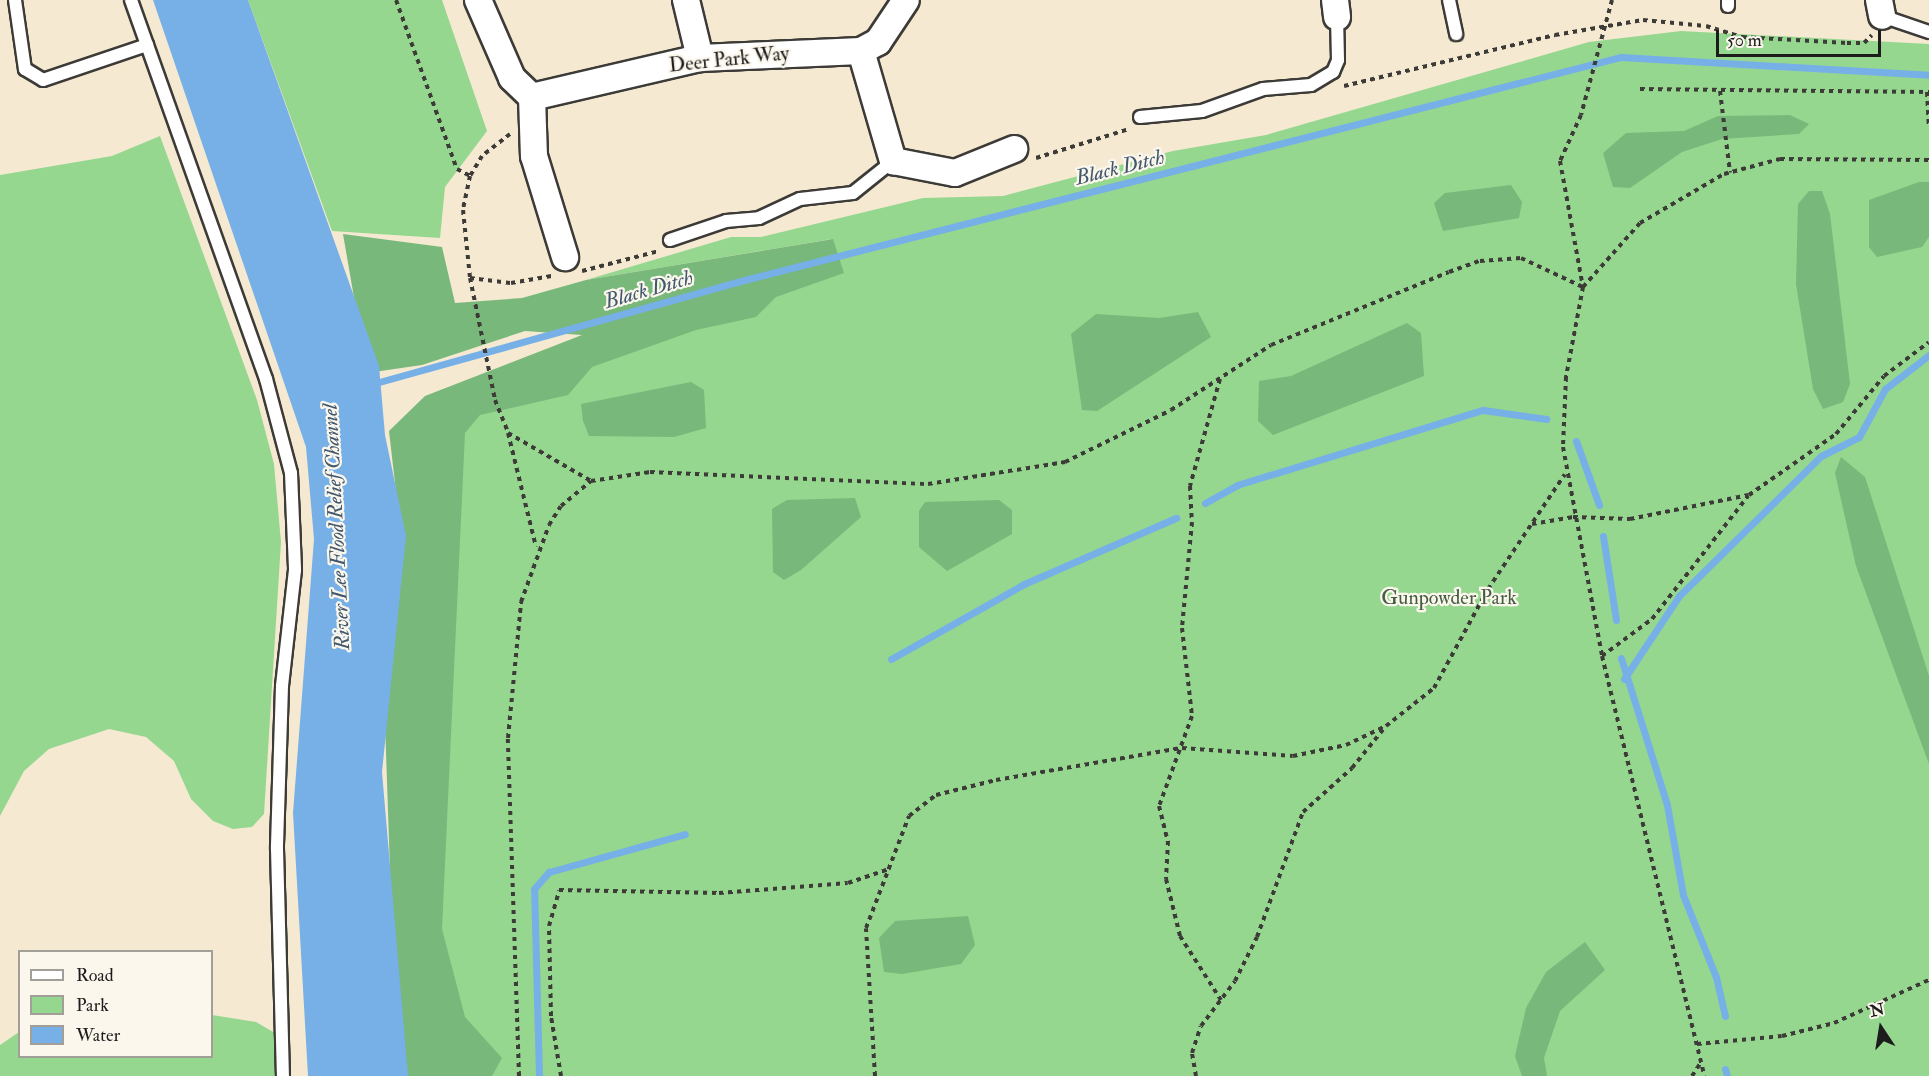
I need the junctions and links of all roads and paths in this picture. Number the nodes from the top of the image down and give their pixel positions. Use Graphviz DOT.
graph roads {
  1 [pos="15,0"];
  2 [pos="131,0"];
  3 [pos="396,0"];
  4 [pos="478,0"];
  5 [pos="686,0"];
  6 [pos="906,0"];
  7 [pos="1449,0"];
  8 [pos="1612,0"];
  9 [pos="1336,9"];
  10 [pos="1882,15"];
  11 [pos="1608,26"];
  12 [pos="1929,32"];
  13 [pos="1456,34"];
  14 [pos="147,45"];
  15 [pos="861,51"];
  16 [pos="700,58"];
  17 [pos="1331,89"];
  18 [pos="1640,89"];
  19 [pos="1720,91"];
  20 [pos="1928,92"];
  21 [pos="532,97"];
  22 [pos="1140,117"];
  23 [pos="1929,127"];
  24 [pos="1133,128"];
  25 [pos="532,130"];
  26 [pos="1023,154"];
  27 [pos="1929,160"];
  28 [pos="892,161"];
  29 [pos="1730,172"];
  30 [pos="470,176"];
  31 [pos="670,243"];
  32 [pos="567,268"];
  33 [pos="470,278"];
  34 [pos="1583,287"];
  35 [pos="1929,342"];
  36 [pos="1220,379"];
  37 [pos="508,433"];
  38 [pos="1565,473"];
  39 [pos="591,481"];
  40 [pos="1749,495"];
  41 [pos="1573,517"];
  42 [pos="1532,524"];
  43 [pos="537,548"];
  44 [pos="1602,656"];
  45 [pos="1386,726"];
  46 [pos="1182,748"];
  47 [pos="890,868"];
  48 [pos="1929,980"];
  49 [pos="1221,1000"];
  50 [pos="1697,1044"];
  51 [pos="1701,1062"];
  52 [pos="283,1076"];
  53 [pos="519,1076"];
  54 [pos="561,1076"];
  55 [pos="875,1076"];
  56 [pos="1196,1076"];
  57 [pos="1692,1076"];
  58 [pos="1704,1076"];
  1 -- 14 [label="lane"];
  2 -- 14 [label="lane"];
  3 -- 30 [label="path"];
  4 -- 21 [label="street"];
  5 -- 16 [label="street"];
  6 -- 15 [label="street"];
  7 -- 13 [label="lane"];
  8 -- 11 [label="path"];
  9 -- 22 [label="lane"];
  10 -- 11 [label="path"];
  10 -- 12 [label="lane"];
  11 -- 17 [label="path"];
  11 -- 34 [label="path"];
  14 -- 52 [label="lane"];
  15 -- 16 [label="street, Deer Park Way"];
  15 -- 28 [label="street"];
  16 -- 21 [label="street, Deer Park Way"];
  18 -- 19 [label="path"];
  19 -- 20 [label="path"];
  19 -- 29 [label="path"];
  20 -- 23 [label="path"];
  21 -- 25 [label="street"];
  24 -- 26 [label="path"];
  25 -- 30 [label="path"];
  25 -- 32 [label="street"];
  26 -- 28 [label="street"];
  27 -- 29 [label="path"];
  28 -- 31 [label="lane"];
  29 -- 34 [label="path"];
  30 -- 33 [label="path"];
  31 -- 32 [label="path"];
  32 -- 33 [label="path"];
  33 -- 37 [label="path"];
  34 -- 36 [label="path"];
  34 -- 38 [label="path"];
  35 -- 40 [label="path"];
  36 -- 39 [label="path"];
  36 -- 46 [label="path"];
  37 -- 39 [label="path"];
  37 -- 43 [label="path"];
  38 -- 41 [label="path"];
  38 -- 42 [label="path"];
  39 -- 43 [label="path"];
  40 -- 41 [label="path"];
  40 -- 44 [label="path"];
  41 -- 42 [label="path"];
  41 -- 44 [label="path"];
  42 -- 45 [label="path"];
  43 -- 53 [label="path"];
  44 -- 50 [label="path"];
  45 -- 46 [label="path"];
  45 -- 49 [label="path"];
  46 -- 47 [label="path"];
  46 -- 49 [label="path"];
  47 -- 54 [label="path"];
  47 -- 55 [label="path"];
  48 -- 50 [label="path"];
  49 -- 56 [label="path"];
  50 -- 51 [label="path"];
  51 -- 57 [label="path"];
  51 -- 58 [label="path"];
}
